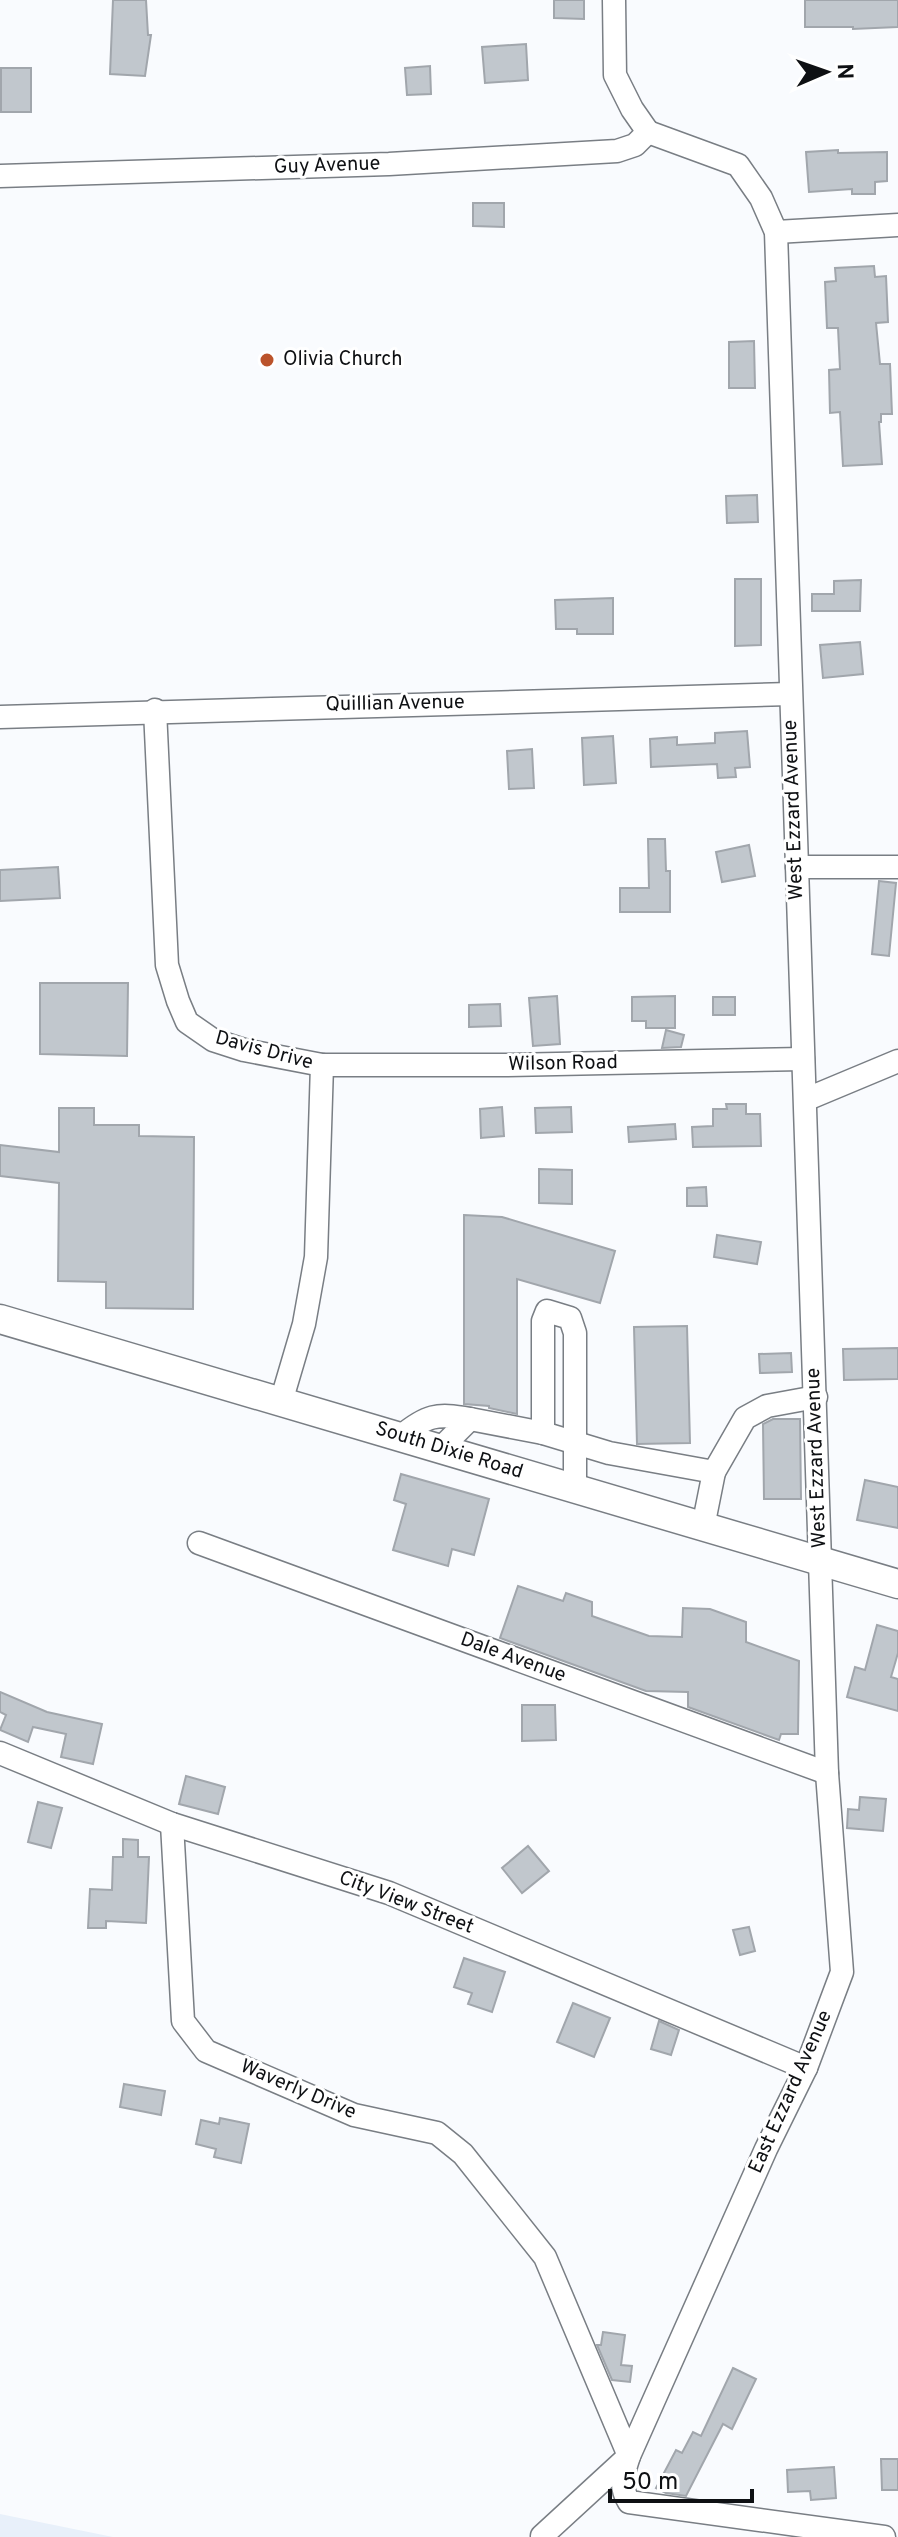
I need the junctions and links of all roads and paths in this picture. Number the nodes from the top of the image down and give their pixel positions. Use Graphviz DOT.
graph roads {
  1 [pos="614,0"];
  2 [pos="648,132"];
  3 [pos="0,176"];
  4 [pos="898,225"];
  5 [pos="776,232"];
  6 [pos="790,694"];
  7 [pos="155,710"];
  8 [pos="0,717"];
  9 [pos="797,867"];
  10 [pos="898,867"];
  11 [pos="803,1059"];
  12 [pos="898,1061"];
  13 [pos="322,1065"];
  14 [pos="807,1099"];
  15 [pos="0,1319"];
  16 [pos="816,1397"];
  17 [pos="281,1402"];
  18 [pos="470,1419"];
  19 [pos="543,1433"];
  20 [pos="400,1437"];
  21 [pos="575,1442"];
  22 [pos="440,1449"];
  23 [pos="714,1472"];
  24 [pos="575,1489"];
  25 [pos="703,1527"];
  26 [pos="199,1543"];
  27 [pos="820,1561"];
  28 [pos="898,1584"];
  29 [pos="0,1753"];
  30 [pos="827,1773"];
  31 [pos="172,1824"];
  32 [pos="806,2068"];
  33 [pos="629,2456"];
  34 [pos="542,2536"];
  35 [pos="884,2537"];
  1 -- 2 [label="street"];
  2 -- 3 [label="street, Guy Avenue"];
  2 -- 5 [label="street, West Ezzard Avenue"];
  4 -- 5 [label="street"];
  5 -- 6 [label="street, West Ezzard Avenue"];
  6 -- 7 [label="street, Quillian Avenue"];
  6 -- 9 [label="street, West Ezzard Avenue"];
  7 -- 8 [label="street, Quillian Avenue"];
  7 -- 13 [label="street, Davis Drive"];
  9 -- 10 [label="street"];
  9 -- 11 [label="street, West Ezzard Avenue"];
  11 -- 13 [label="street, Wilson Road"];
  11 -- 14 [label="street, West Ezzard Avenue"];
  12 -- 14 [label="street"];
  13 -- 17 [label="street, Davis Drive"];
  14 -- 16 [label="street, West Ezzard Avenue"];
  15 -- 17 [label="main road, South Dixie Road"];
  16 -- 23 [label="street"];
  16 -- 27 [label="street, West Ezzard Avenue"];
  17 -- 20 [label="main road, South Dixie Road"];
  18 -- 19 [label="street"];
  18 -- 20 [label="street"];
  18 -- 22 [label="street"];
  19 -- 21 [label="street"];
  19 -- 21 [label="street"];
  20 -- 22 [label="main road, South Dixie Road"];
  21 -- 23 [label="street"];
  21 -- 24 [label="street"];
  22 -- 24 [label="main road, South Dixie Road"];
  23 -- 25 [label="street"];
  24 -- 25 [label="main road, South Dixie Road"];
  25 -- 27 [label="main road, South Dixie Road"];
  26 -- 30 [label="street, Dale Avenue"];
  27 -- 28 [label="main road, South Dixie Road"];
  27 -- 30 [label="street, East Ezzard Avenue"];
  29 -- 31 [label="street, City View Street"];
  30 -- 32 [label="street, East Ezzard Avenue"];
  31 -- 32 [label="street, City View Street"];
  31 -- 33 [label="street, Waverly Drive"];
  32 -- 33 [label="street, East Ezzard Avenue"];
  33 -- 34 [label="street"];
  33 -- 35 [label="street"];
}
